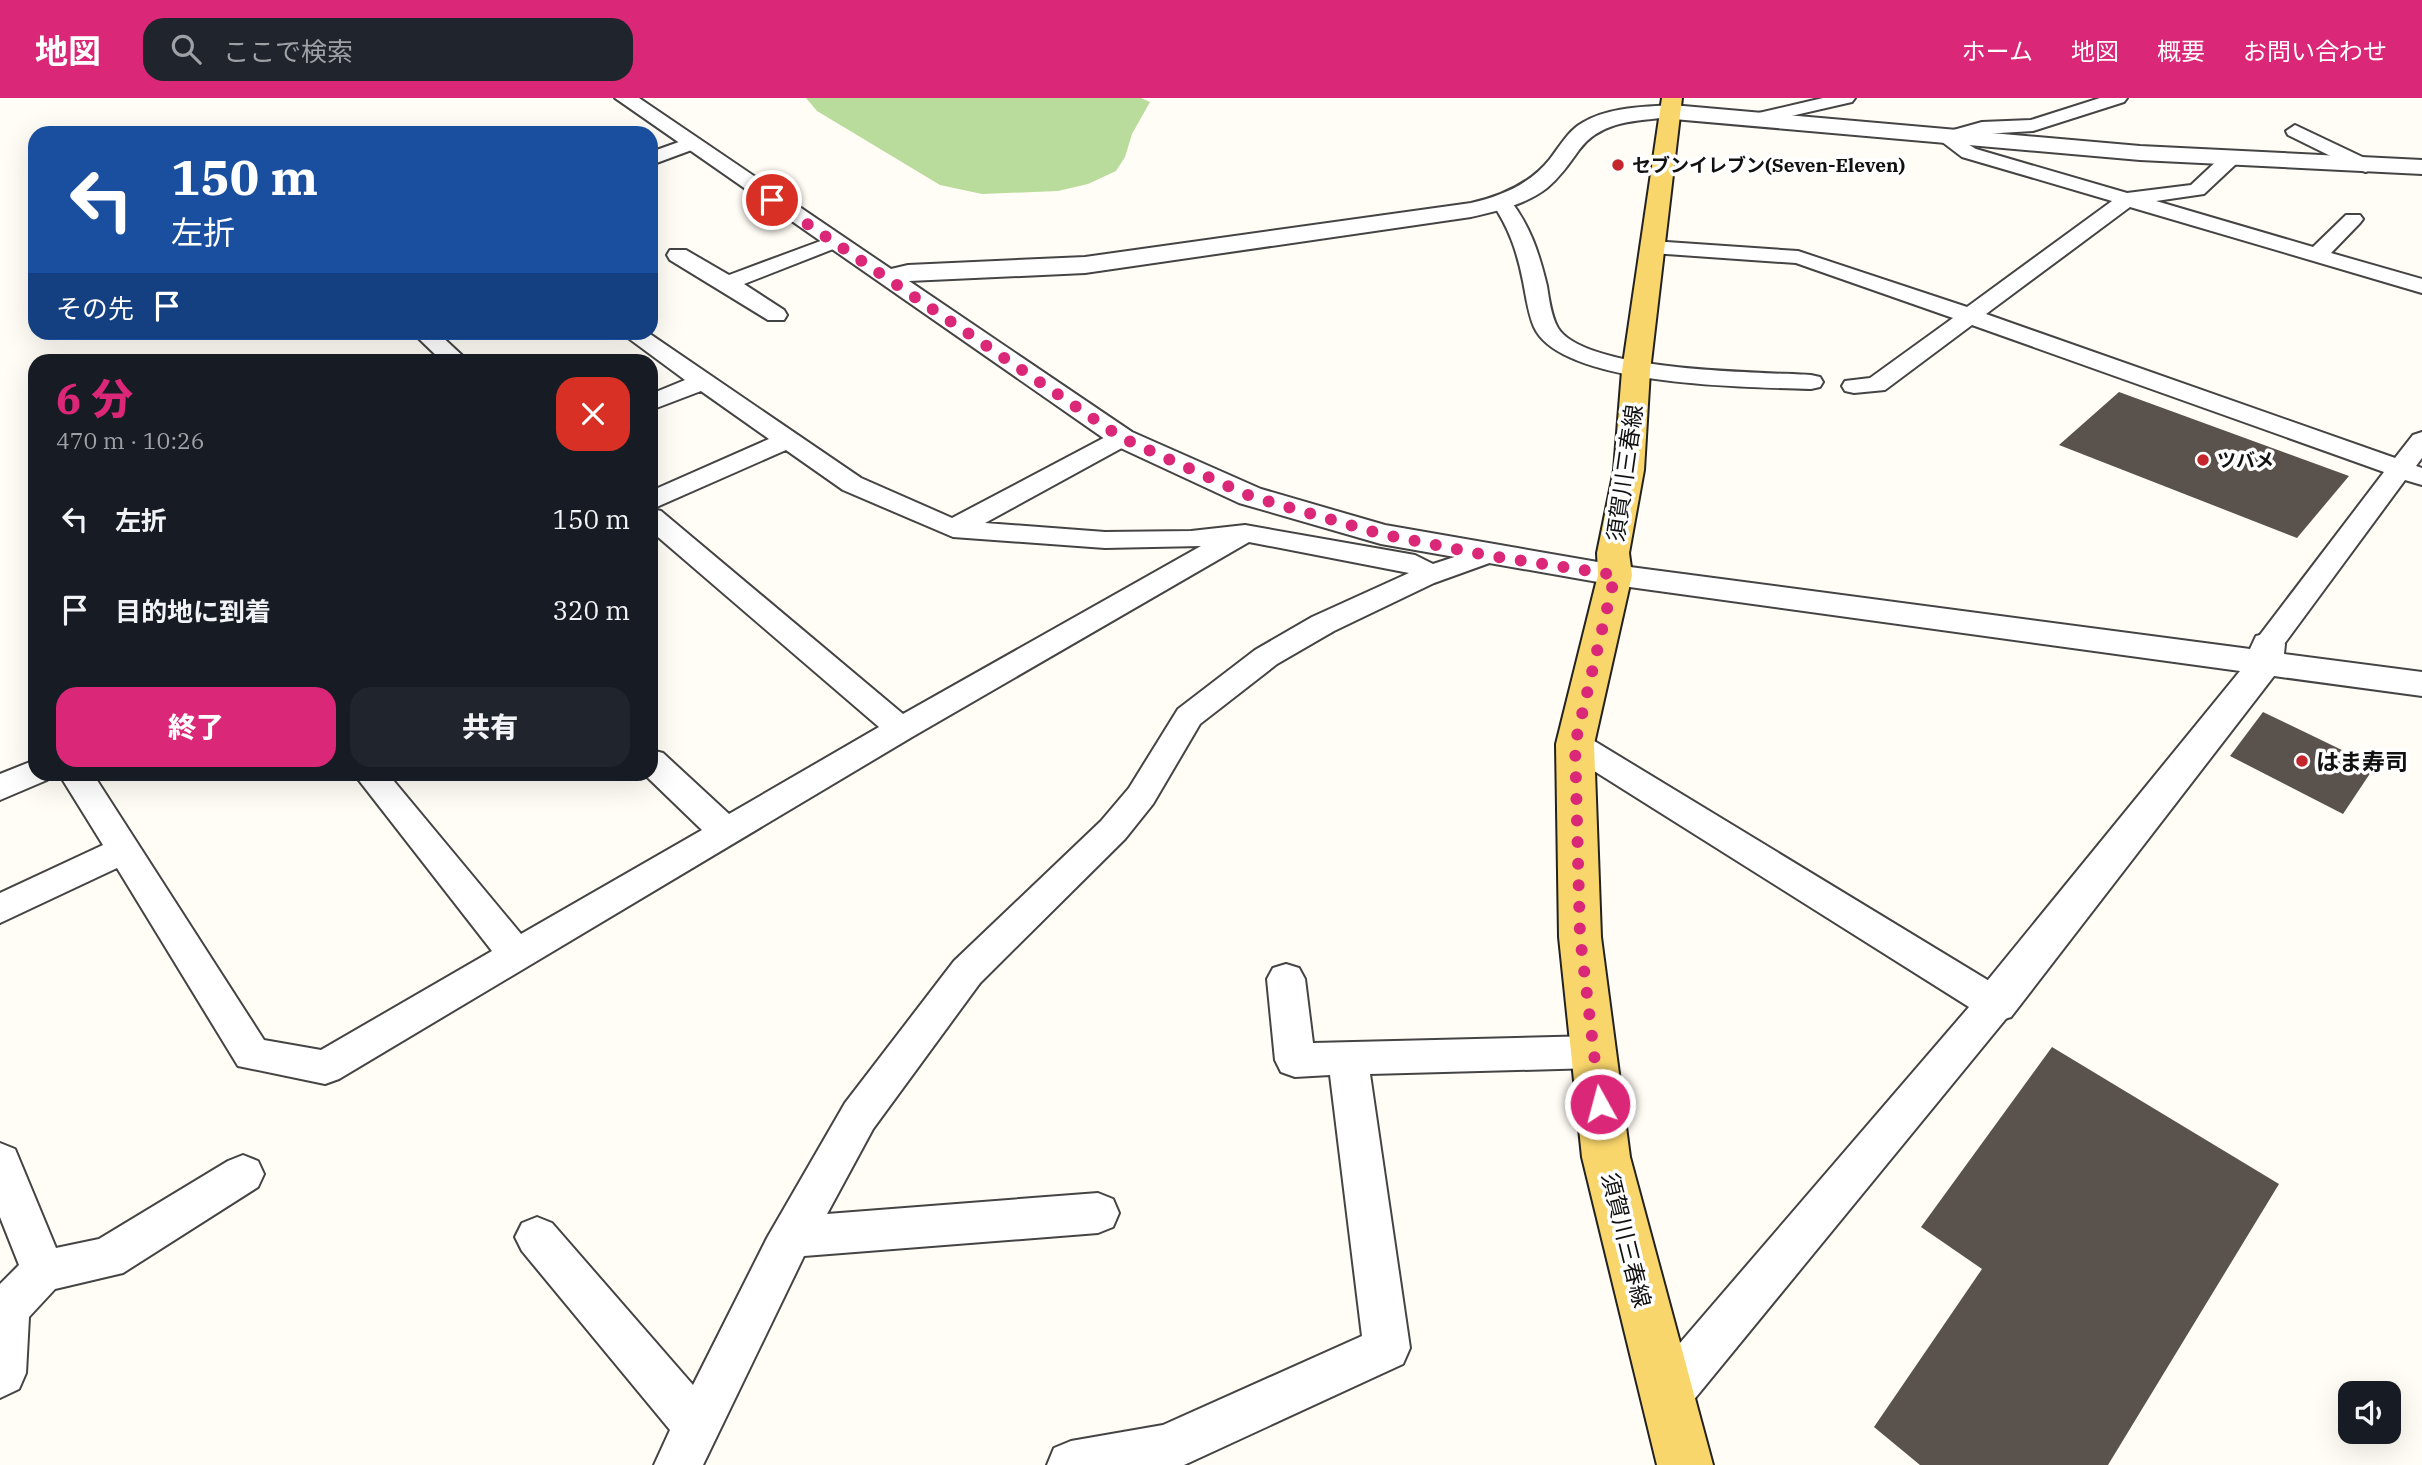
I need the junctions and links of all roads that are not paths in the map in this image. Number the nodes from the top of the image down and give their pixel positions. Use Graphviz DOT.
graph roads {
  1 [pos="625,98"];
  2 [pos="651,98"];
  3 [pos="1846,98"];
  4 [pos="2118,98"];
  5 [pos="1672,105"];
  6 [pos="1756,119"];
  7 [pos="2295,131"];
  8 [pos="1946,138"];
  9 [pos="690,144"];
  10 [pos="658,156"];
  11 [pos="2229,160"];
  12 [pos="2366,166"];
  13 [pos="2422,167"];
  14 [pos="2128,199"];
  15 [pos="1503,203"];
  16 [pos="2353,219"];
  17 [pos="834,242"];
  18 [pos="1652,247"];
  19 [pos="678,255"];
  20 [pos="2317,255"];
  21 [pos="897,275"];
  22 [pos="727,283"];
  23 [pos="2422,286"];
  24 [pos="776,315"];
  25 [pos="1968,315"];
  26 [pos="432,340"];
  27 [pos="643,340"];
  28 [pos="448,354"];
  29 [pos="1636,371"];
  30 [pos="703,382"];
  31 [pos="1811,382"];
  32 [pos="1854,386"];
  33 [pos="658,400"];
  34 [pos="1122,438"];
  35 [pos="2422,440"];
  36 [pos="785,441"];
  37 [pos="2411,473"];
  38 [pos="658,498"];
  39 [pos="658,523"];
  40 [pos="953,529"];
  41 [pos="1245,533"];
  42 [pos="1485,555"];
  43 [pos="1614,564"];
  44 [pos="1430,575"];
  45 [pos="2267,653"];
  46 [pos="2422,663"];
  47 [pos="2422,684"];
  48 [pos="901,729"];
  49 [pos="1575,744"];
  50 [pos="658,768"];
  51 [pos="28,775"];
  52 [pos="80,781"];
  53 [pos="376,781"];
  54 [pos="0,788"];
  55 [pos="727,833"];
  56 [pos="123,850"];
  57 [pos="0,909"];
  58 [pos="516,954"];
  59 [pos="1286,979"];
  60 [pos="1995,1003"];
  61 [pos="1594,1052"];
  62 [pos="1348,1058"];
  63 [pos="0,1162"];
  64 [pos="243,1174"];
  65 [pos="1098,1213"];
  66 [pos="537,1237"];
  67 [pos="791,1237"];
  68 [pos="43,1271"];
  69 [pos="0,1375"];
  70 [pos="1667,1396"];
  71 [pos="697,1426"];
  72 [pos="678,1465"];
  73 [pos="1071,1465"];
  74 [pos="1685,1465"];
  1 -- 9 [label="street"];
  2 -- 21 [label="street"];
  3 -- 6 [label="street"];
  4 -- 8 [label="street"];
  5 -- 6 [label="street"];
  5 -- 15 [label="street"];
  5 -- 18 [label="main road, 須賀川三春線"];
  6 -- 8 [label="street"];
  7 -- 12 [label="street"];
  8 -- 11 [label="street"];
  8 -- 14 [label="street"];
  9 -- 10 [label="street"];
  9 -- 17 [label="street"];
  11 -- 12 [label="street"];
  11 -- 14 [label="street"];
  12 -- 13 [label="street"];
  14 -- 20 [label="street"];
  14 -- 25 [label="street"];
  15 -- 21 [label="street"];
  15 -- 29 [label="street"];
  16 -- 20 [label="street"];
  17 -- 21 [label="street"];
  17 -- 22 [label="street"];
  18 -- 25 [label="street"];
  18 -- 29 [label="main road, 須賀川三春線"];
  19 -- 22 [label="street"];
  20 -- 23 [label="street"];
  21 -- 34 [label="street"];
  21 -- 43 [label="street"];
  22 -- 24 [label="street"];
  25 -- 32 [label="street"];
  25 -- 37 [label="street"];
  26 -- 28 [label="street"];
  27 -- 30 [label="street"];
  29 -- 31 [label="street"];
  29 -- 43 [label="main road, 須賀川三春線"];
  30 -- 33 [label="street"];
  30 -- 36 [label="street"];
  34 -- 40 [label="street"];
  34 -- 42 [label="street"];
  35 -- 37 [label="street"];
  36 -- 38 [label="street"];
  36 -- 40 [label="street"];
  37 -- 45 [label="street"];
  39 -- 48 [label="street"];
  40 -- 41 [label="street"];
  41 -- 44 [label="street"];
  41 -- 48 [label="street"];
  42 -- 43 [label="street"];
  42 -- 44 [label="street"];
  43 -- 45 [label="street"];
  43 -- 49 [label="main road, 須賀川三春線"];
  44 -- 67 [label="street"];
  45 -- 46 [label="street"];
  45 -- 47 [label="street"];
  45 -- 60 [label="street"];
  48 -- 55 [label="street"];
  49 -- 60 [label="street"];
  49 -- 61 [label="main road, 須賀川三春線"];
  50 -- 55 [label="street"];
  51 -- 54 [label="street"];
  52 -- 56 [label="street"];
  53 -- 58 [label="street"];
  55 -- 58 [label="street"];
  56 -- 57 [label="street"];
  56 -- 58 [label="street"];
  59 -- 62 [label="street"];
  60 -- 70 [label="street"];
  61 -- 62 [label="street"];
  61 -- 70 [label="main road, 須賀川三春線"];
  62 -- 73 [label="street"];
  63 -- 68 [label="street"];
  64 -- 68 [label="street"];
  65 -- 67 [label="street"];
  66 -- 71 [label="street"];
  67 -- 71 [label="street"];
  68 -- 69 [label="street"];
  70 -- 74 [label="main road, 須賀川三春線"];
  71 -- 72 [label="street"];
}
